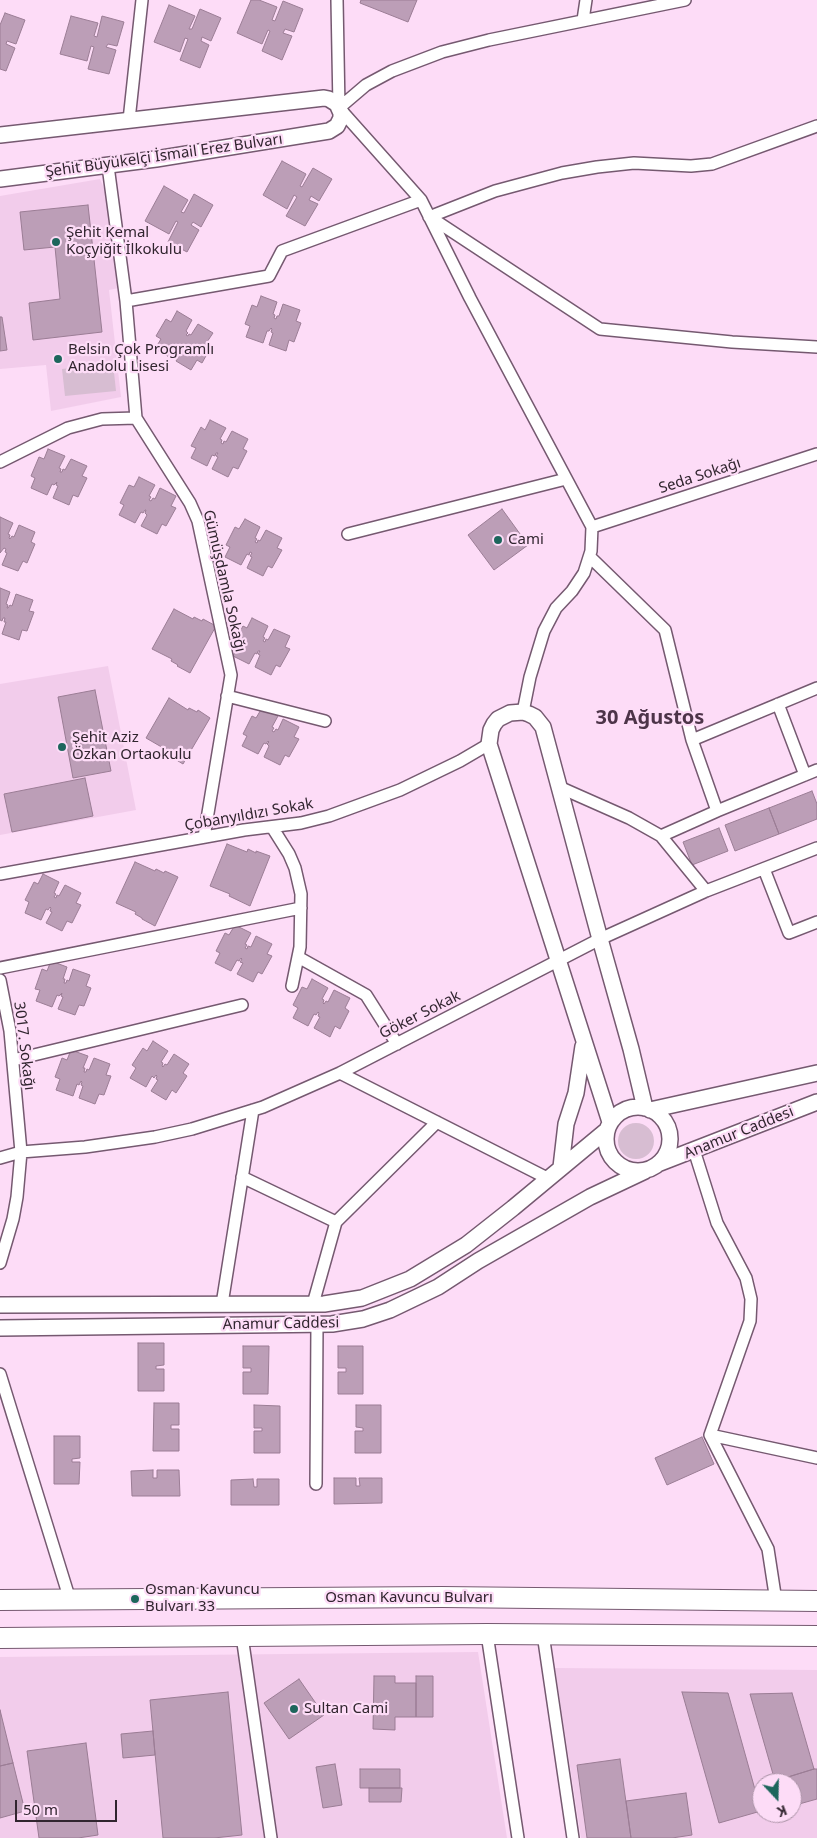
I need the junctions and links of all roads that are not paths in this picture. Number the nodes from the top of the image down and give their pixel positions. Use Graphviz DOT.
graph roads {
  1 [pos="142,0"];
  2 [pos="337,0"];
  3 [pos="586,0"];
  4 [pos="685,0"];
  5 [pos="583,20"];
  6 [pos="339,108"];
  7 [pos="129,120"];
  8 [pos="817,126"];
  9 [pos="0,135"];
  10 [pos="108,166"];
  11 [pos="0,179"];
  12 [pos="421,200"];
  13 [pos="429,216"];
  14 [pos="126,301"];
  15 [pos="817,347"];
  16 [pos="136,418"];
  17 [pos="817,454"];
  18 [pos="0,462"];
  19 [pos="566,479"];
  20 [pos="592,527"];
  21 [pos="348,534"];
  22 [pos="590,557"];
  23 [pos="817,688"];
  24 [pos="227,696"];
  25 [pos="778,704"];
  26 [pos="523,712"];
  27 [pos="325,721"];
  28 [pos="692,740"];
  29 [pos="489,744"];
  30 [pos="817,770"];
  31 [pos="805,775"];
  32 [pos="559,787"];
  33 [pos="717,810"];
  34 [pos="272,827"];
  35 [pos="661,836"];
  36 [pos="204,837"];
  37 [pos="817,848"];
  38 [pos="764,869"];
  39 [pos="0,874"];
  40 [pos="706,891"];
  41 [pos="301,908"];
  42 [pos="817,922"];
  43 [pos="600,940"];
  44 [pos="298,958"];
  45 [pos="558,960"];
  46 [pos="0,968"];
  47 [pos="0,980"];
  48 [pos="292,986"];
  49 [pos="242,1005"];
  50 [pos="584,1039"];
  51 [pos="397,1044"];
  52 [pos="12,1060"];
  53 [pos="340,1073"];
  54 [pos="817,1074"];
  55 [pos="817,1102"];
  56 [pos="648,1109"];
  57 [pos="253,1110"];
  58 [pos="438,1122"];
  59 [pos="609,1126"];
  60 [pos="694,1150"];
  61 [pos="21,1152"];
  62 [pos="0,1158"];
  63 [pos="660,1163"];
  64 [pos="561,1167"];
  65 [pos="645,1171"];
  66 [pos="242,1177"];
  67 [pos="549,1179"];
  68 [pos="336,1222"];
  69 [pos="0,1263"];
  70 [pos="222,1304"];
  71 [pos="313,1304"];
  72 [pos="0,1305"];
  73 [pos="317,1324"];
  74 [pos="0,1328"];
  75 [pos="0,1374"];
  76 [pos="710,1435"];
  77 [pos="817,1458"];
  78 [pos="316,1484"];
  79 [pos="0,1600"];
  80 [pos="70,1600"];
  81 [pos="776,1601"];
  82 [pos="817,1601"];
  83 [pos="487,1634"];
  84 [pos="543,1634"];
  85 [pos="242,1636"];
  86 [pos="817,1636"];
  87 [pos="0,1638"];
  88 [pos="271,1838"];
  89 [pos="518,1838"];
  90 [pos="573,1838"];
  1 -- 7 [label="street"];
  2 -- 6 [label="street"];
  3 -- 5 [label="street"];
  4 -- 5 [label="street"];
  5 -- 6 [label="street"];
  6 -- 7 [label="street"];
  6 -- 10 [label="street, Şehit Büyükelçi İsmail Erez Bulvarı"];
  6 -- 12 [label="street"];
  7 -- 9 [label="street"];
  8 -- 13 [label="street"];
  10 -- 11 [label="street, Şehit Büyükelçi İsmail Erez Bulvarı"];
  10 -- 14 [label="street, Gümüşdamla Sokağı"];
  12 -- 13 [label="street"];
  12 -- 14 [label="street"];
  13 -- 15 [label="street"];
  13 -- 19 [label="street"];
  14 -- 16 [label="street, Gümüşdamla Sokağı"];
  16 -- 18 [label="street"];
  16 -- 24 [label="street, Gümüşdamla Sokağı"];
  17 -- 20 [label="street, Seda Sokağı"];
  19 -- 20 [label="street"];
  19 -- 21 [label="street"];
  20 -- 22 [label="street"];
  22 -- 26 [label="street"];
  22 -- 28 [label="street"];
  23 -- 25 [label="street"];
  24 -- 27 [label="street"];
  24 -- 36 [label="street, Gümüşdamla Sokağı"];
  25 -- 28 [label="street"];
  25 -- 31 [label="street"];
  26 -- 29 [label="street"];
  26 -- 32 [label="street"];
  28 -- 33 [label="street"];
  29 -- 34 [label="street, Çobanyıldızı Sokak"];
  29 -- 45 [label="street"];
  30 -- 31 [label="street"];
  31 -- 33 [label="street"];
  32 -- 35 [label="street"];
  32 -- 43 [label="street"];
  33 -- 35 [label="street"];
  34 -- 36 [label="street, Çobanyıldızı Sokak"];
  34 -- 41 [label="street"];
  35 -- 40 [label="street"];
  36 -- 39 [label="street, Çobanyıldızı Sokak"];
  37 -- 38 [label="street, Göker Sokak"];
  38 -- 40 [label="street, Göker Sokak"];
  38 -- 42 [label="street"];
  40 -- 43 [label="street, Göker Sokak"];
  41 -- 44 [label="street"];
  41 -- 46 [label="street"];
  43 -- 45 [label="street, Göker Sokak"];
  43 -- 56 [label="street"];
  44 -- 48 [label="street"];
  44 -- 51 [label="street"];
  45 -- 50 [label="street"];
  45 -- 51 [label="street, Göker Sokak"];
  47 -- 52 [label="street, 3017. Sokağı"];
  49 -- 52 [label="street"];
  50 -- 59 [label="street"];
  50 -- 64 [label="street"];
  51 -- 53 [label="street, Göker Sokak"];
  52 -- 61 [label="street, 3017. Sokağı"];
  53 -- 57 [label="street, Göker Sokak"];
  53 -- 58 [label="street"];
  54 -- 56 [label="street"];
  55 -- 60 [label="street, Anamur Caddesi"];
  56 -- 59 [label="street"];
  56 -- 63 [label="street"];
  57 -- 61 [label="street, Göker Sokak"];
  57 -- 66 [label="street"];
  58 -- 67 [label="street"];
  58 -- 68 [label="street"];
  59 -- 64 [label="street, Anamur Caddesi"];
  59 -- 65 [label="street"];
  60 -- 63 [label="street, Anamur Caddesi"];
  60 -- 76 [label="street"];
  61 -- 62 [label="street, Göker Sokak"];
  61 -- 69 [label="street, 3017. Sokağı"];
  63 -- 65 [label="street"];
  64 -- 67 [label="street, Anamur Caddesi"];
  65 -- 73 [label="street, Anamur Caddesi"];
  66 -- 68 [label="street"];
  66 -- 70 [label="street"];
  67 -- 71 [label="street, Anamur Caddesi"];
  68 -- 71 [label="street"];
  70 -- 71 [label="street, Anamur Caddesi"];
  70 -- 72 [label="street, Anamur Caddesi"];
  73 -- 74 [label="street, Anamur Caddesi"];
  73 -- 78 [label="street"];
  75 -- 80 [label="street"];
  76 -- 77 [label="street"];
  76 -- 81 [label="street"];
  79 -- 80 [label="highway, Osman Kavuncu Bulvarı"];
  80 -- 81 [label="highway, Osman Kavuncu Bulvarı"];
  81 -- 82 [label="highway, Osman Kavuncu Bulvarı"];
  83 -- 84 [label="highway"];
  83 -- 85 [label="highway"];
  83 -- 89 [label="street"];
  84 -- 86 [label="highway"];
  84 -- 90 [label="street"];
  85 -- 87 [label="highway"];
  85 -- 88 [label="street"];
}
